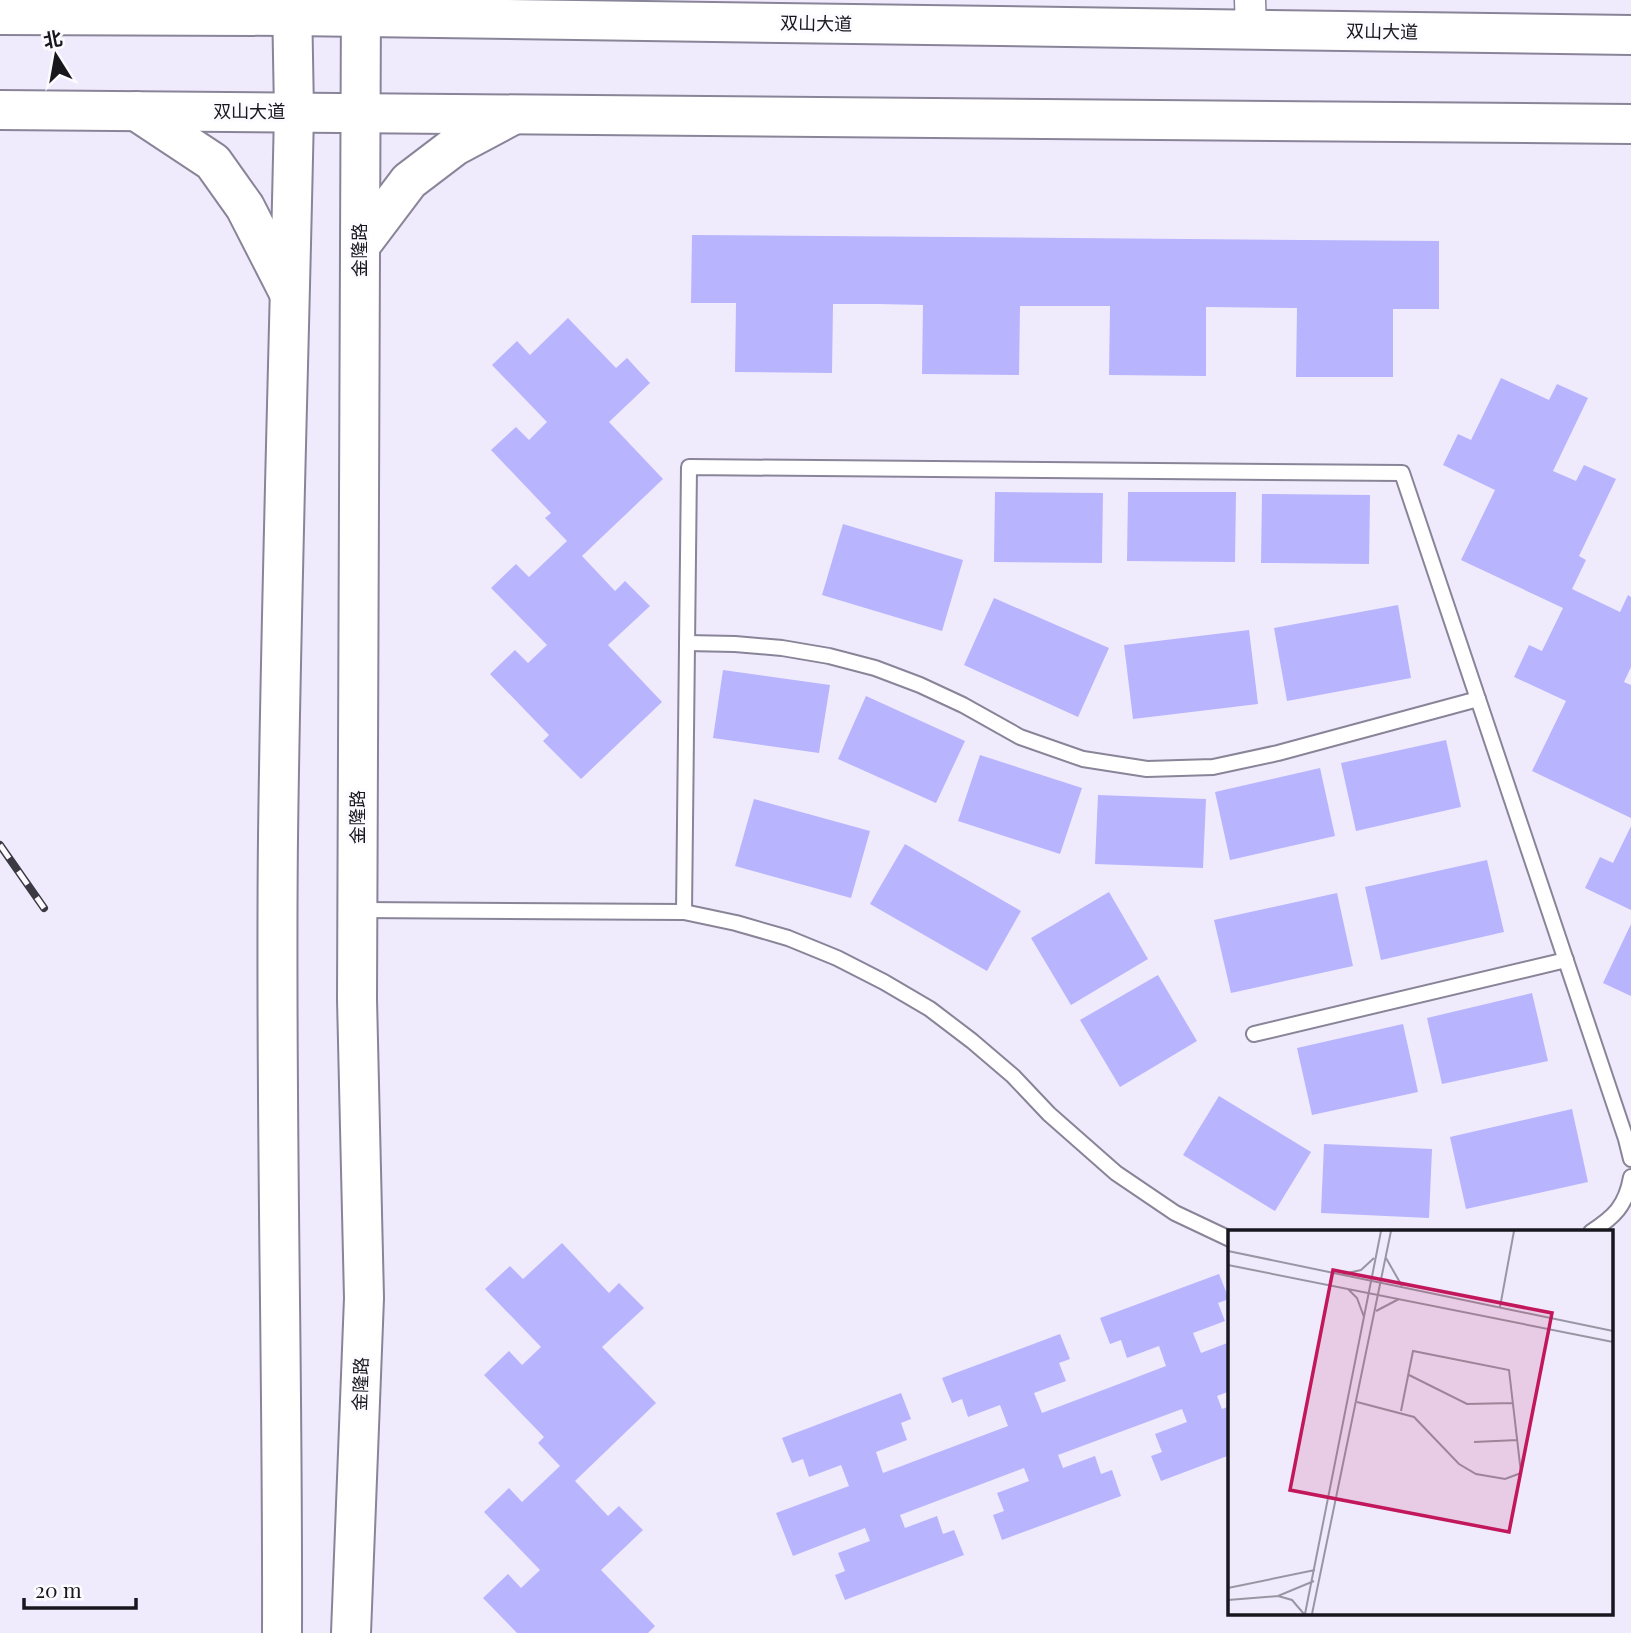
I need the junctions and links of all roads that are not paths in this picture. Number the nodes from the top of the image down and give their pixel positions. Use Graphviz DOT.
graph roads {
  1 [pos="111,0"];
  2 [pos="292,8"];
  3 [pos="361,9"];
  4 [pos="505,10"];
  5 [pos="0,15"];
  6 [pos="76,15"];
  7 [pos="1251,15"];
  8 [pos="1631,35"];
  9 [pos="0,110"];
  10 [pos="135,111"];
  11 [pos="294,112"];
  12 [pos="359,112"];
  13 [pos="515,114"];
  14 [pos="1631,124"];
  15 [pos="360,246"];
  16 [pos="290,295"];
  17 [pos="687,643"];
  18 [pos="1478,699"];
  19 [pos="357,910"];
  20 [pos="684,912"];
  21 [pos="1566,960"];
  22 [pos="1254,1034"];
  23 [pos="1631,1159"];
  24 [pos="1631,1177"];
  25 [pos="1594,1230"];
  26 [pos="1228,1238"];
  27 [pos="282,1633"];
  28 [pos="351,1633"];
  1 -- 6 [label="main road"];
  2 -- 3 [label="main road, 双山大道"];
  2 -- 6 [label="main road, 双山大道"];
  2 -- 11 [label="main road"];
  3 -- 4 [label="main road, 双山大道"];
  3 -- 12 [label="main road, 金隆路"];
  4 -- 7 [label="main road, 双山大道"];
  5 -- 6 [label="main road, 双山大道"];
  7 -- 8 [label="main road, 双山大道"];
  9 -- 10 [label="main road, 双山大道"];
  10 -- 11 [label="main road, 双山大道"];
  10 -- 16 [label="main road"];
  11 -- 12 [label="main road, 双山大道"];
  11 -- 16 [label="main road"];
  12 -- 13 [label="main road, 双山大道"];
  12 -- 15 [label="main road, 金隆路"];
  13 -- 14 [label="main road, 双山大道"];
  13 -- 15 [label="main road"];
  15 -- 19 [label="main road, 金隆路"];
  16 -- 27 [label="main road"];
  17 -- 18 [label="lane"];
  17 -- 18 [label="lane"];
  17 -- 20 [label="lane"];
  18 -- 21 [label="lane"];
  19 -- 20 [label="lane"];
  19 -- 28 [label="main road, 金隆路"];
  20 -- 26 [label="lane"];
  21 -- 22 [label="lane"];
  21 -- 23 [label="lane"];
  24 -- 25 [label="lane"];
}
